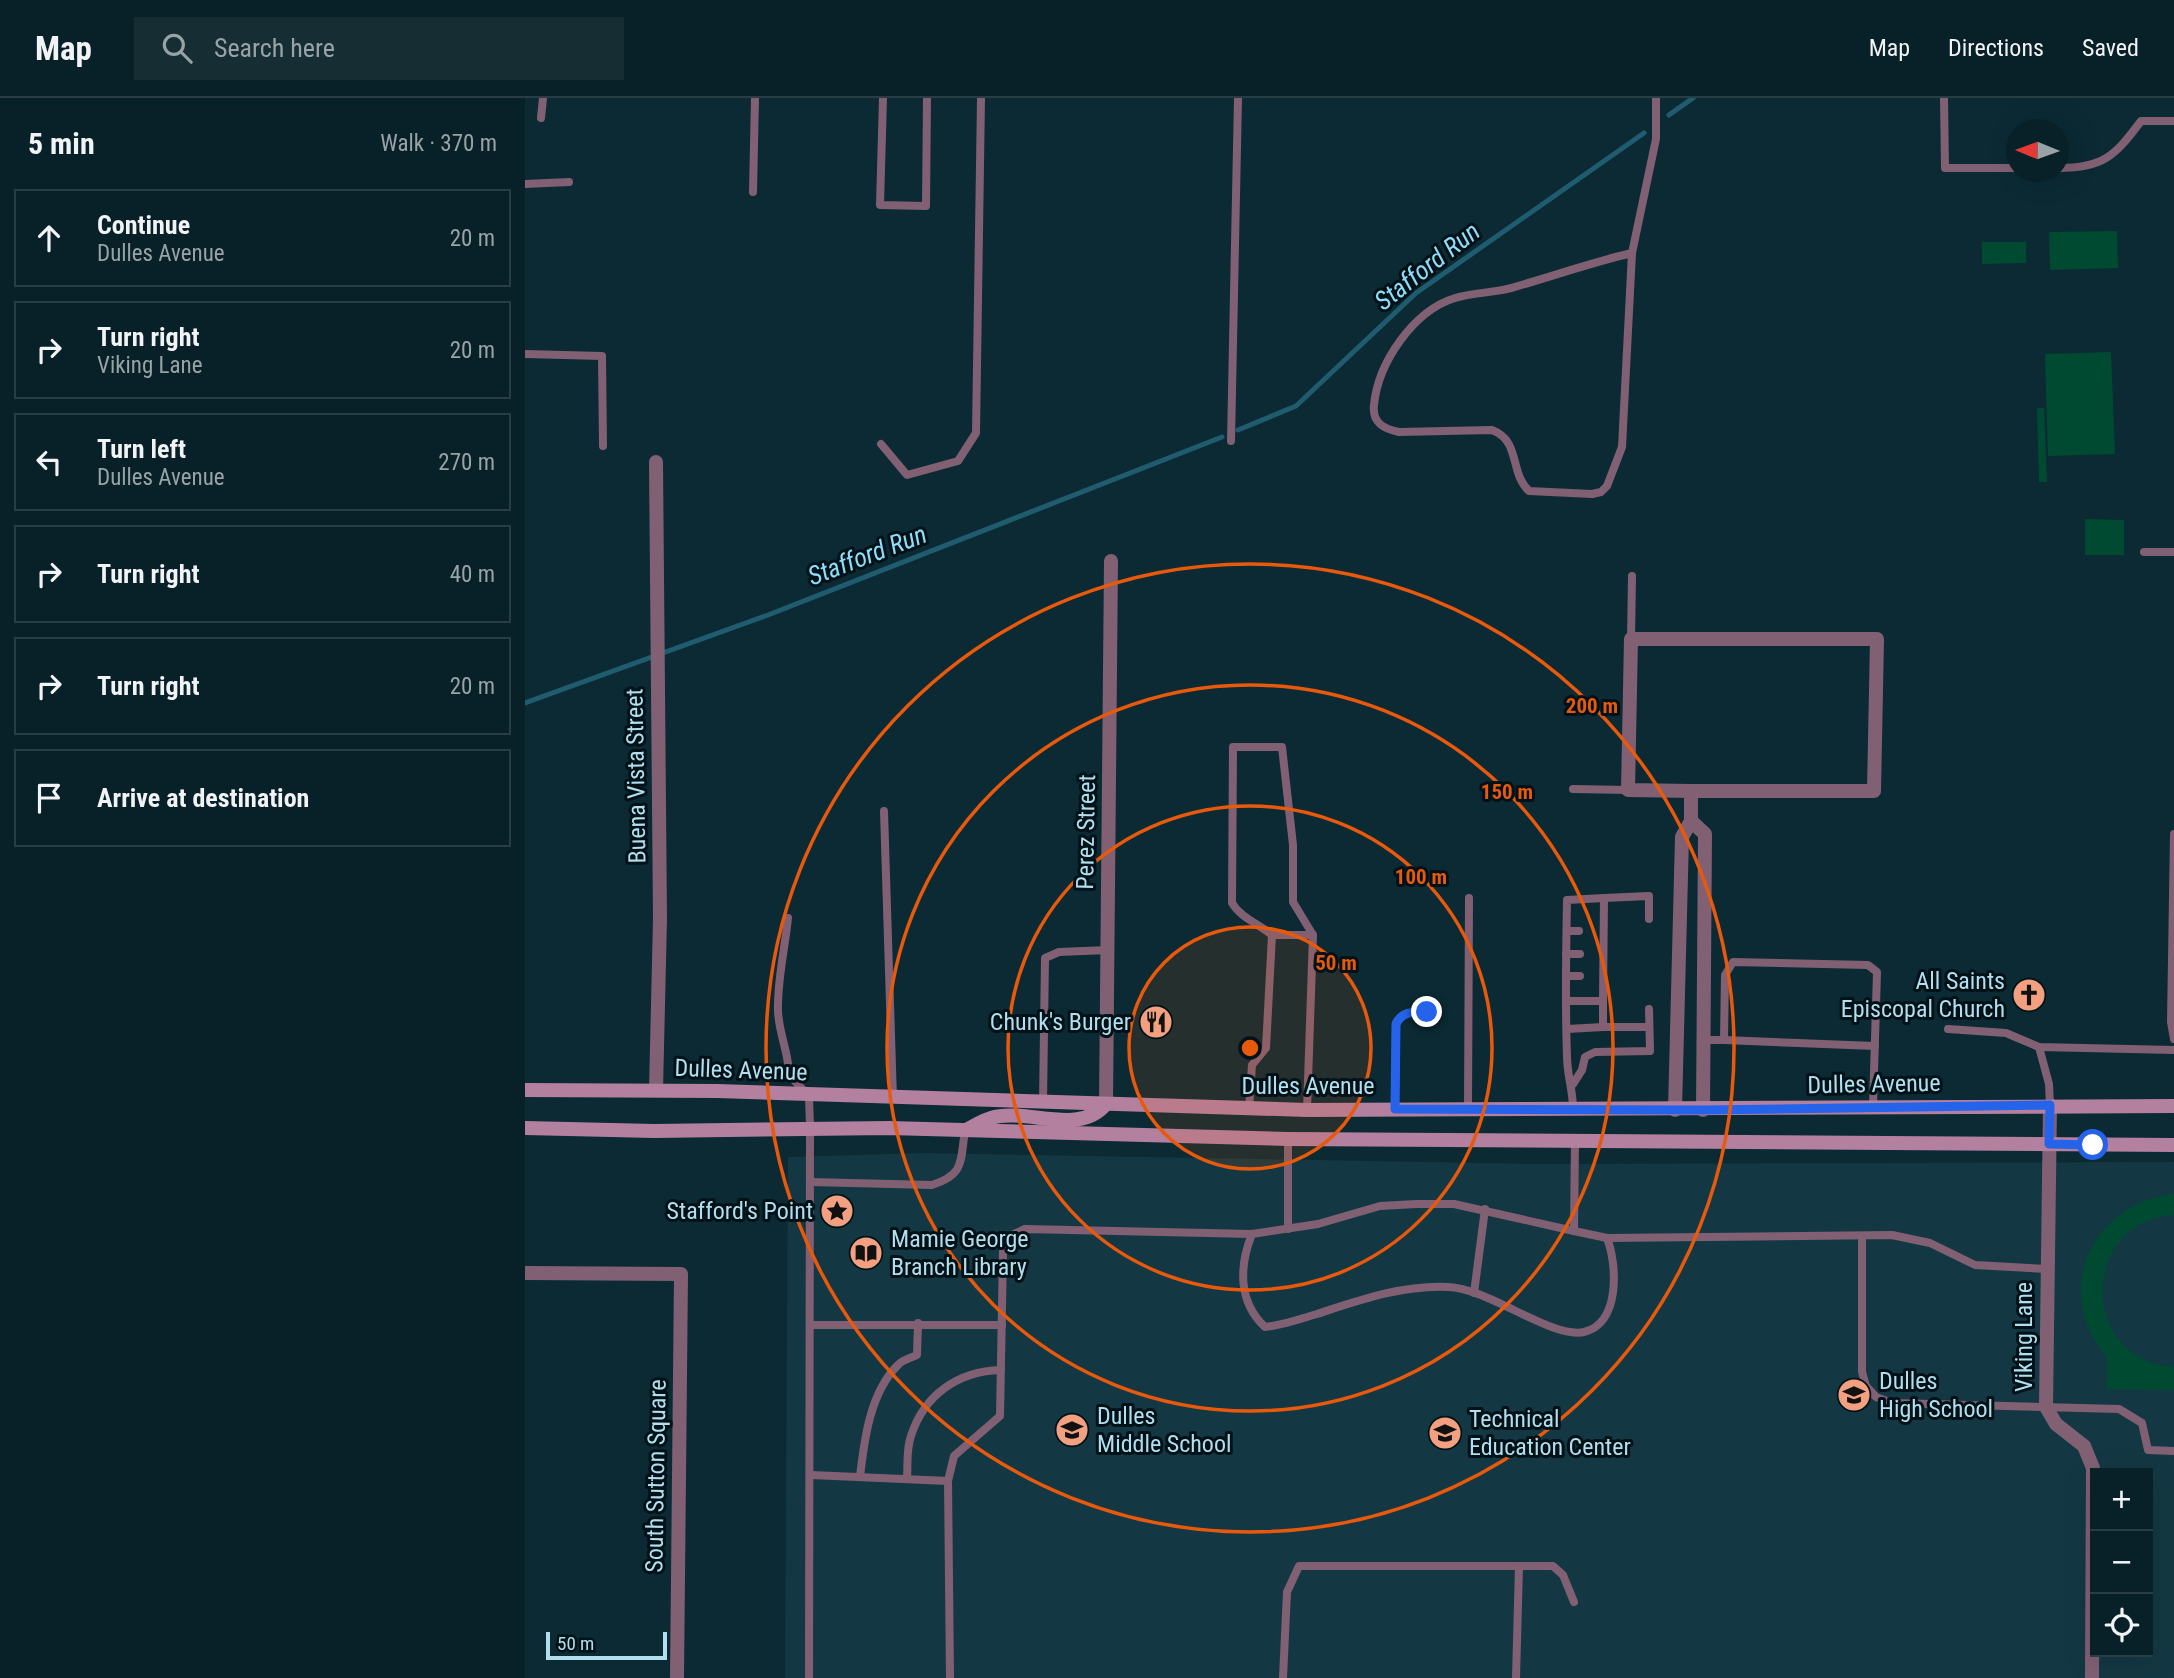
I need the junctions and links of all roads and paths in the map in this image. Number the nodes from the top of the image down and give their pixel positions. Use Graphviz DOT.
graph roads {
  1 [pos="543,98"];
  2 [pos="755,98"];
  3 [pos="883,98"];
  4 [pos="927,98"];
  5 [pos="981,98"];
  6 [pos="1238,98"];
  7 [pos="1656,98"];
  8 [pos="1944,98"];
  9 [pos="541,118"];
  10 [pos="2174,121"];
  11 [pos="2006,168"];
  12 [pos="2069,168"];
  13 [pos="569,183"];
  14 [pos="525,184"];
  15 [pos="753,192"];
  16 [pos="1632,253"];
  17 [pos="525,354"];
  18 [pos="1231,441"];
  19 [pos="881,444"];
  20 [pos="603,446"];
  21 [pos="656,461"];
  22 [pos="2144,552"];
  23 [pos="2174,552"];
  24 [pos="1111,561"];
  25 [pos="1632,576"];
  26 [pos="1632,639"];
  27 [pos="1573,789"];
  28 [pos="1628,790"];
  29 [pos="1691,791"];
  30 [pos="884,811"];
  31 [pos="1691,821"];
  32 [pos="2174,834"];
  33 [pos="1469,898"];
  34 [pos="1604,898"];
  35 [pos="788,918"];
  36 [pos="1649,919"];
  37 [pos="1567,931"];
  38 [pos="1579,931"];
  39 [pos="1272,935"];
  40 [pos="1313,935"];
  41 [pos="1108,950"];
  42 [pos="1566,954"];
  43 [pos="1580,954"];
  44 [pos="1593,954"];
  45 [pos="1603,954"];
  46 [pos="1566,976"];
  47 [pos="1580,976"];
  48 [pos="1592,976"];
  49 [pos="1603,976"];
  50 [pos="1566,1001"];
  51 [pos="1603,1001"];
  52 [pos="1649,1009"];
  53 [pos="1427,1012"];
  54 [pos="1603,1027"];
  55 [pos="1649,1027"];
  56 [pos="1567,1029"];
  57 [pos="1948,1029"];
  58 [pos="2174,1039"];
  59 [pos="1705,1040"];
  60 [pos="1724,1040"];
  61 [pos="1875,1046"];
  62 [pos="2039,1047"];
  63 [pos="2174,1050"];
  64 [pos="1573,1084"];
  65 [pos="525,1090"];
  66 [pos="656,1090"];
  67 [pos="809,1096"];
  68 [pos="893,1099"];
  69 [pos="1043,1103"];
  70 [pos="1106,1104"];
  71 [pos="2050,1105"];
  72 [pos="1873,1106"];
  73 [pos="2174,1106"];
  74 [pos="1248,1108"];
  75 [pos="1468,1108"];
  76 [pos="1395,1109"];
  77 [pos="1573,1109"];
  78 [pos="1307,1110"];
  79 [pos="1675,1110"];
  80 [pos="1703,1110"];
  81 [pos="810,1127"];
  82 [pos="525,1128"];
  83 [pos="965,1131"];
  84 [pos="1288,1139"];
  85 [pos="1574,1140"];
  86 [pos="2049,1144"];
  87 [pos="2174,1145"];
  88 [pos="810,1182"];
  89 [pos="1485,1209"];
  90 [pos="1288,1229"];
  91 [pos="1574,1231"];
  92 [pos="1252,1234"];
  93 [pos="1862,1236"];
  94 [pos="1607,1238"];
  95 [pos="2047,1269"];
  96 [pos="525,1273"];
  97 [pos="1474,1293"];
  98 [pos="918,1323"];
  99 [pos="810,1325"];
  100 [pos="1002,1325"];
  101 [pos="1001,1370"];
  102 [pos="2046,1407"];
  103 [pos="2174,1451"];
  104 [pos="811,1475"];
  105 [pos="860,1478"];
  106 [pos="907,1479"];
  107 [pos="948,1481"];
  108 [pos="1518,1566"];
  109 [pos="1574,1602"];
  110 [pos="677,1678"];
  111 [pos="809,1678"];
  112 [pos="950,1678"];
  113 [pos="1283,1678"];
  114 [pos="1516,1678"];
  115 [pos="2092,1678"];
  1 -- 9 [label="lane"];
  2 -- 15 [label="lane"];
  3 -- 4 [label="lane"];
  5 -- 19 [label="lane"];
  6 -- 18 [label="lane"];
  7 -- 16 [label="lane"];
  8 -- 11 [label="lane"];
  10 -- 12 [label="lane"];
  13 -- 14 [label="lane"];
  16 -- 16 [label="lane"];
  17 -- 20 [label="lane"];
  21 -- 66 [label="street, Buena Vista Street"];
  22 -- 23 [label="lane"];
  24 -- 41 [label="street, Perez Street"];
  25 -- 26 [label="lane"];
  26 -- 28 [label="street"];
  26 -- 29 [label="street"];
  27 -- 28 [label="lane"];
  28 -- 29 [label="street"];
  29 -- 31 [label="street"];
  30 -- 68 [label="lane"];
  31 -- 59 [label="street"];
  31 -- 79 [label="street"];
  32 -- 58 [label="lane"];
  33 -- 75 [label="lane"];
  34 -- 36 [label="lane"];
  34 -- 37 [label="lane"];
  34 -- 45 [label="lane"];
  35 -- 67 [label="lane"];
  37 -- 38 [label="lane"];
  37 -- 42 [label="lane"];
  39 -- 40 [label="lane"];
  39 -- 40 [label="lane"];
  39 -- 74 [label="lane"];
  40 -- 78 [label="lane"];
  41 -- 69 [label="lane"];
  41 -- 70 [label="street, Perez Street"];
  42 -- 43 [label="lane"];
  42 -- 46 [label="lane"];
  44 -- 45 [label="lane"];
  45 -- 49 [label="lane"];
  46 -- 47 [label="lane"];
  46 -- 50 [label="lane"];
  48 -- 49 [label="lane"];
  49 -- 51 [label="lane"];
  50 -- 51 [label="lane"];
  50 -- 56 [label="lane"];
  51 -- 54 [label="lane"];
  52 -- 55 [label="lane"];
  53 -- 76 [label="lane"];
  54 -- 55 [label="lane"];
  54 -- 56 [label="lane"];
  55 -- 64 [label="lane"];
  56 -- 64 [label="lane"];
  57 -- 62 [label="lane"];
  59 -- 60 [label="lane"];
  59 -- 80 [label="street"];
  60 -- 61 [label="lane"];
  60 -- 61 [label="lane"];
  61 -- 72 [label="lane"];
  62 -- 63 [label="lane"];
  62 -- 71 [label="lane"];
  64 -- 77 [label="lane"];
  65 -- 66 [label="main road, Dulles Avenue"];
  66 -- 67 [label="main road, Dulles Avenue"];
  67 -- 68 [label="main road, Dulles Avenue"];
  67 -- 81 [label="lane"];
  68 -- 69 [label="main road, Dulles Avenue"];
  69 -- 70 [label="main road, Dulles Avenue"];
  70 -- 74 [label="main road, Dulles Avenue"];
  70 -- 83 [label="main road"];
  71 -- 72 [label="main road, Dulles Avenue"];
  71 -- 73 [label="main road, Dulles Avenue"];
  71 -- 86 [label="street, Viking Lane"];
  72 -- 80 [label="main road, Dulles Avenue"];
  74 -- 78 [label="main road, Dulles Avenue"];
  75 -- 76 [label="main road, Dulles Avenue"];
  75 -- 77 [label="main road, Dulles Avenue"];
  76 -- 78 [label="main road, Dulles Avenue"];
  77 -- 79 [label="main road, Dulles Avenue"];
  79 -- 80 [label="main road, Dulles Avenue"];
  81 -- 82 [label="main road"];
  81 -- 83 [label="main road"];
  81 -- 88 [label="lane"];
  83 -- 84 [label="main road"];
  83 -- 88 [label="lane"];
  84 -- 85 [label="main road"];
  84 -- 90 [label="lane"];
  85 -- 86 [label="main road"];
  85 -- 91 [label="lane"];
  86 -- 87 [label="main road"];
  86 -- 95 [label="street, Viking Lane"];
  88 -- 99 [label="lane"];
  89 -- 90 [label="lane"];
  89 -- 91 [label="lane"];
  89 -- 97 [label="lane"];
  90 -- 92 [label="lane"];
  91 -- 94 [label="lane"];
  92 -- 97 [label="lane"];
  92 -- 100 [label="lane"];
  93 -- 94 [label="lane"];
  93 -- 95 [label="lane"];
  93 -- 102 [label="lane"];
  94 -- 97 [label="lane"];
  95 -- 102 [label="street, Viking Lane"];
  96 -- 110 [label="street, South Sutton Square"];
  98 -- 99 [label="lane"];
  98 -- 100 [label="lane"];
  98 -- 105 [label="lane"];
  99 -- 104 [label="lane"];
  100 -- 101 [label="lane"];
  101 -- 106 [label="lane"];
  101 -- 107 [label="lane"];
  102 -- 103 [label="lane"];
  102 -- 115 [label="street, Viking Lane"];
  104 -- 105 [label="lane"];
  104 -- 111 [label="lane"];
  105 -- 106 [label="lane"];
  106 -- 107 [label="lane"];
  107 -- 112 [label="lane"];
  108 -- 109 [label="lane"];
  108 -- 113 [label="lane"];
  108 -- 114 [label="lane"];
}
